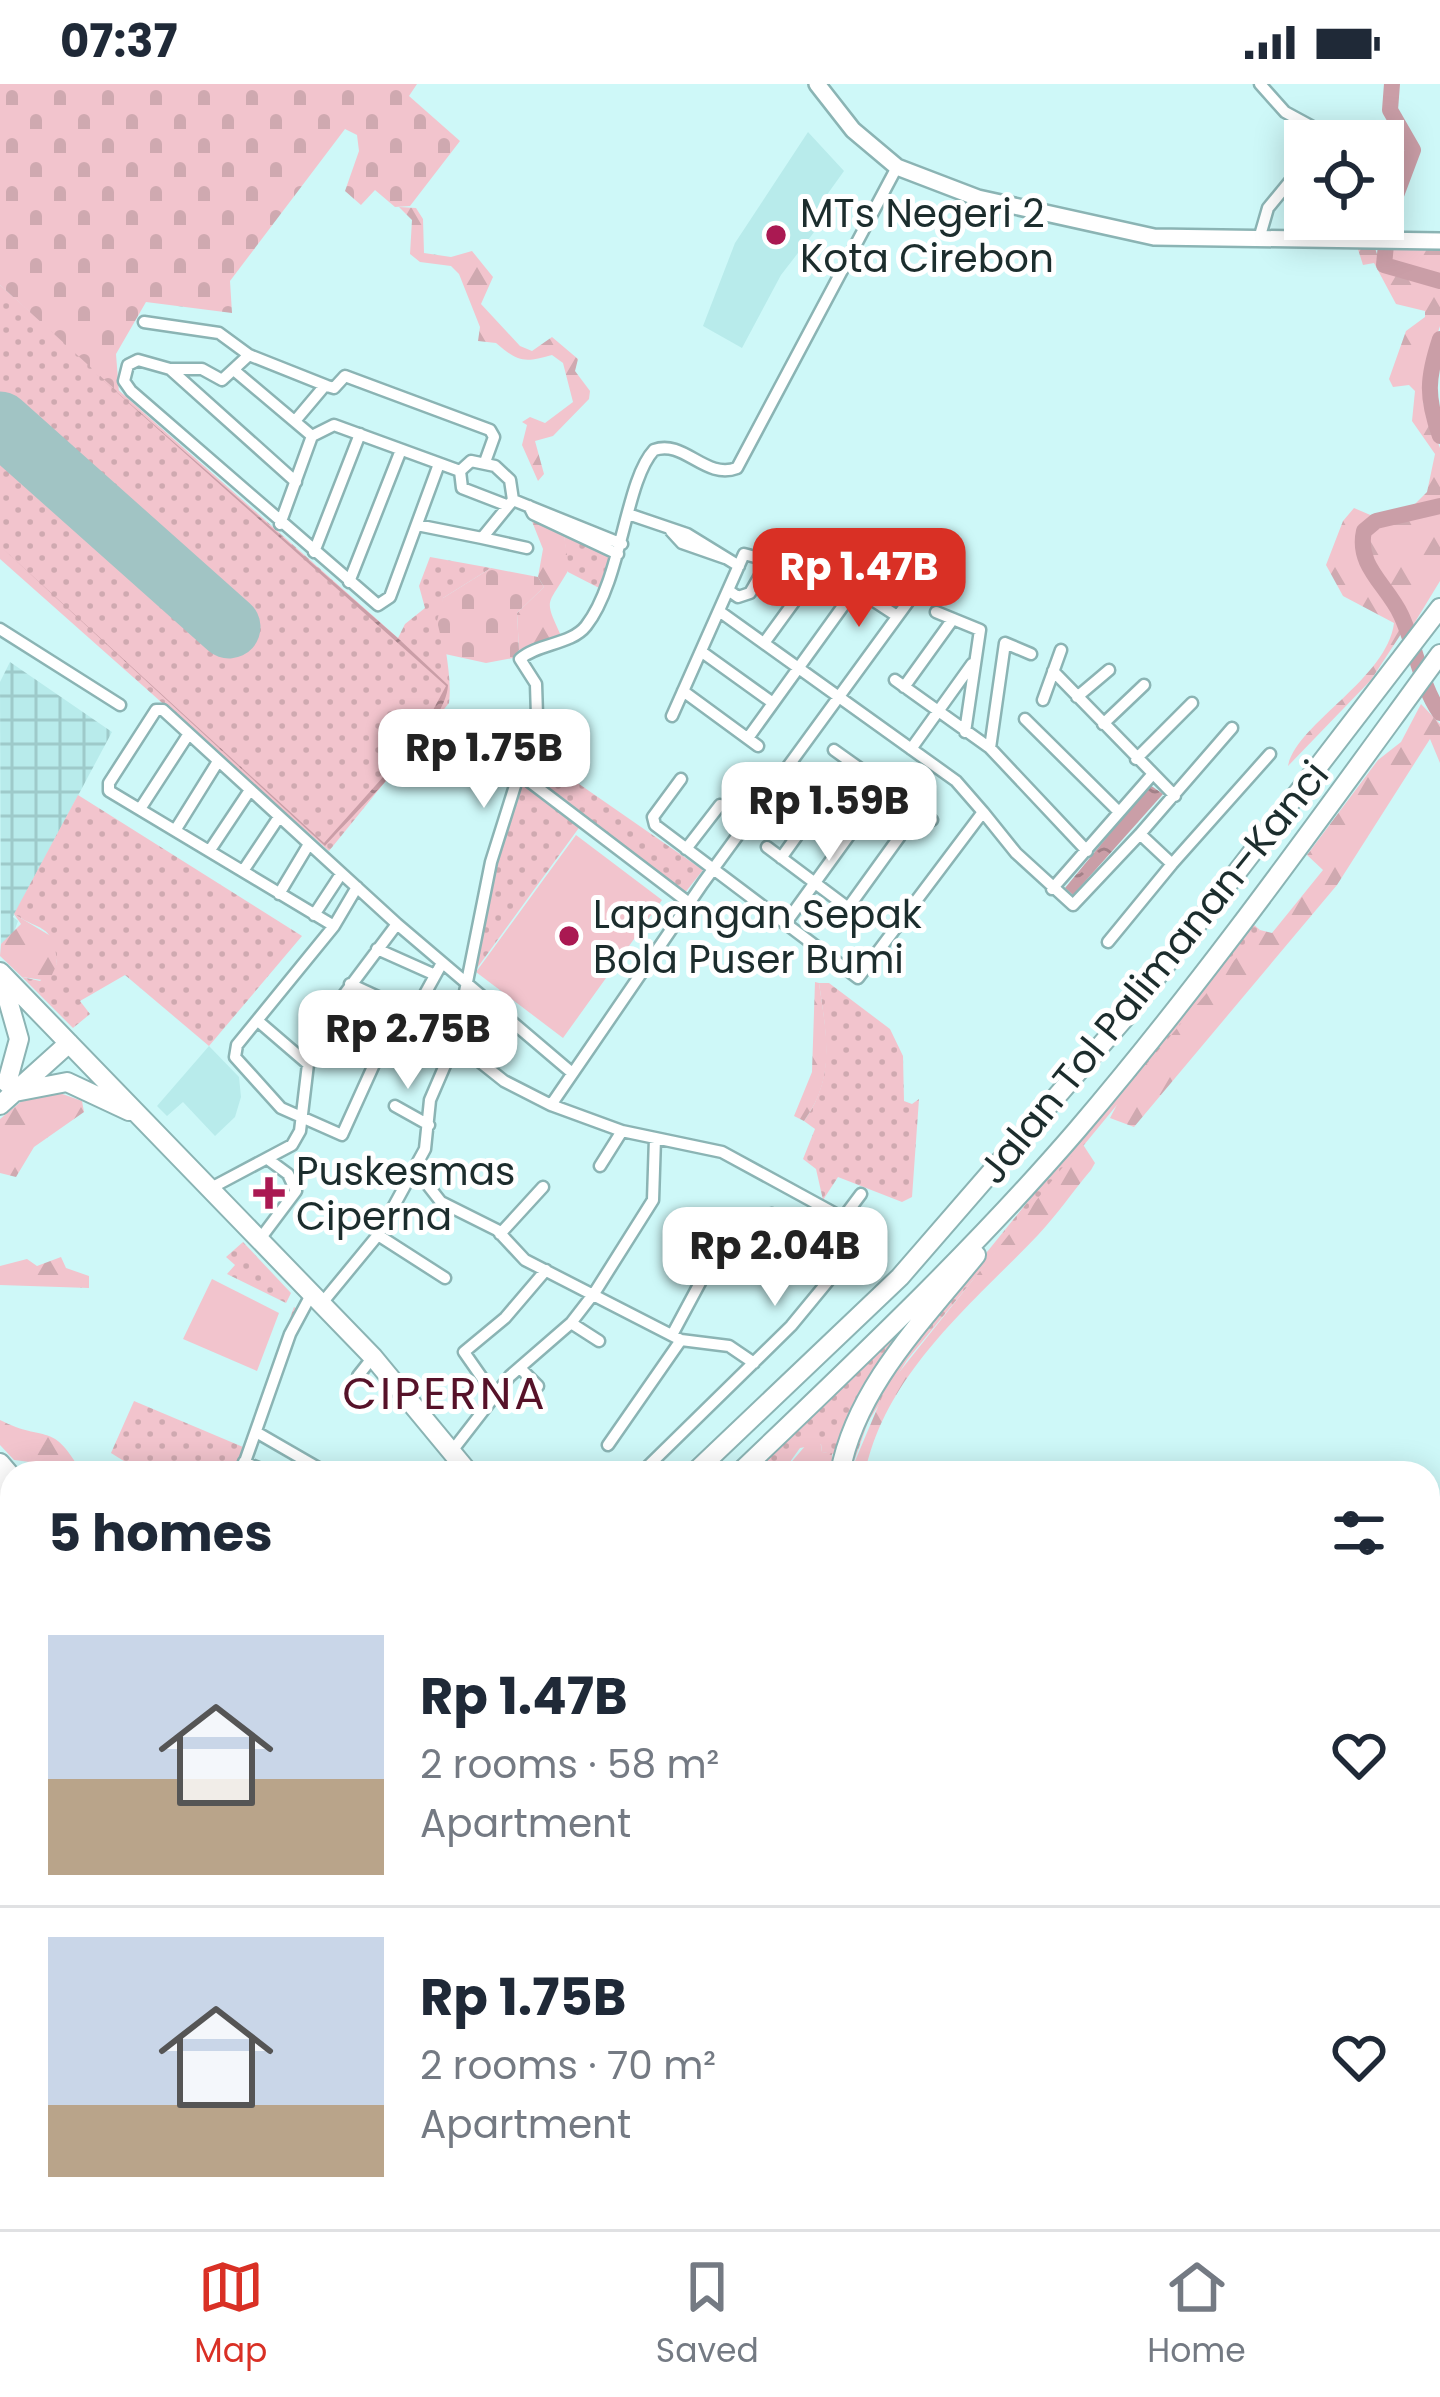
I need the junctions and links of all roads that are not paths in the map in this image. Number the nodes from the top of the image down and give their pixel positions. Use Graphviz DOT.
graph roads {
  1 [pos="817,84"];
  2 [pos="1260,84"];
  3 [pos="1300,120"];
  4 [pos="897,167"];
  5 [pos="1284,189"];
  6 [pos="1259,239"];
  7 [pos="1440,241"];
  8 [pos="144,322"];
  9 [pos="249,355"];
  10 [pos="170,369"];
  11 [pos="236,371"];
  12 [pos="322,389"];
  13 [pos="295,421"];
  14 [pos="360,434"];
  15 [pos="312,436"];
  16 [pos="400,450"];
  17 [pos="485,462"];
  18 [pos="439,464"];
  19 [pos="460,471"];
  20 [pos="296,482"];
  21 [pos="510,502"];
  22 [pos="631,515"];
  23 [pos="280,524"];
  24 [pos="417,525"];
  25 [pos="482,538"];
  26 [pos="527,548"];
  27 [pos="620,549"];
  28 [pos="314,552"];
  29 [pos="770,558"];
  30 [pos="739,566"];
  31 [pos="815,573"];
  32 [pos="349,582"];
  33 [pos="856,588"];
  34 [pos="728,590"];
  35 [pos="916,591"];
  36 [pos="1440,608"];
  37 [pos="719,611"];
  38 [pos="936,612"];
  39 [pos="898,616"];
  40 [pos="952,619"];
  41 [pos="0,628"];
  42 [pos="980,630"];
  43 [pos="764,643"];
  44 [pos="1005,644"];
  45 [pos="1060,650"];
  46 [pos="702,652"];
  47 [pos="1031,654"];
  48 [pos="1440,654"];
  49 [pos="974,661"];
  50 [pos="798,668"];
  51 [pos="1109,670"];
  52 [pos="1053,671"];
  53 [pos="1144,685"];
  54 [pos="683,692"];
  55 [pos="838,697"];
  56 [pos="1077,697"];
  57 [pos="946,700"];
  58 [pos="1043,700"];
  59 [pos="773,703"];
  60 [pos="1192,704"];
  61 [pos="120,705"];
  62 [pos="937,712"];
  63 [pos="967,712"];
  64 [pos="672,716"];
  65 [pos="1025,719"];
  66 [pos="1103,724"];
  67 [pos="1232,728"];
  68 [pos="964,732"];
  69 [pos="188,735"];
  70 [pos="990,748"];
  71 [pos="911,749"];
  72 [pos="834,750"];
  73 [pos="1270,754"];
  74 [pos="1136,759"];
  75 [pos="850,762"];
  76 [pos="218,763"];
  77 [pos="521,775"];
  78 [pos="1151,776"];
  79 [pos="681,779"];
  80 [pos="884,787"];
  81 [pos="250,790"];
  82 [pos="1174,796"];
  83 [pos="720,805"];
  84 [pos="140,809"];
  85 [pos="918,811"];
  86 [pos="983,812"];
  87 [pos="1118,812"];
  88 [pos="279,817"];
  89 [pos="932,820"];
  90 [pos="176,829"];
  91 [pos="1140,834"];
  92 [pos="309,844"];
  93 [pos="767,847"];
  94 [pos="686,849"];
  95 [pos="210,850"];
  96 [pos="1087,851"];
  97 [pos="781,858"];
  98 [pos="1172,864"];
  99 [pos="712,870"];
  100 [pos="244,871"];
  101 [pos="341,874"];
  102 [pos="815,883"];
  103 [pos="357,886"];
  104 [pos="1054,891"];
  105 [pos="279,894"];
  106 [pos="689,903"];
  107 [pos="848,908"];
  108 [pos="314,914"];
  109 [pos="863,919"];
  110 [pos="397,924"];
  111 [pos="785,924"];
  112 [pos="334,926"];
  113 [pos="1108,943"];
  114 [pos="377,949"];
  115 [pos="442,963"];
  116 [pos="0,972"];
  117 [pos="433,974"];
  118 [pos="350,984"];
  119 [pos="467,986"];
  120 [pos="411,1012"];
  121 [pos="258,1021"];
  122 [pos="322,1024"];
  123 [pos="65,1038"];
  124 [pos="455,1042"];
  125 [pos="381,1048"];
  126 [pos="308,1064"];
  127 [pos="571,1072"];
  128 [pos="6,1092"];
  129 [pos="551,1105"];
  130 [pos="395,1106"];
  131 [pos="301,1118"];
  132 [pos="144,1119"];
  133 [pos="429,1125"];
  134 [pos="1077,1130"];
  135 [pos="622,1131"];
  136 [pos="655,1138"];
  137 [pos="269,1160"];
  138 [pos="600,1166"];
  139 [pos="416,1170"];
  140 [pos="543,1187"];
  141 [pos="211,1188"];
  142 [pos="861,1194"];
  143 [pos="772,1214"];
  144 [pos="843,1218"];
  145 [pos="706,1222"];
  146 [pos="500,1234"];
  147 [pos="378,1235"];
  148 [pos="260,1239"];
  149 [pos="823,1252"];
  150 [pos="546,1270"];
  151 [pos="445,1278"];
  152 [pos="595,1292"];
  153 [pos="317,1298"];
  154 [pos="571,1323"];
  155 [pos="676,1337"];
  156 [pos="599,1341"];
  157 [pos="373,1357"];
  158 [pos="754,1363"];
  159 [pos="520,1368"];
  160 [pos="358,1376"];
  161 [pos="538,1386"];
  162 [pos="494,1395"];
  163 [pos="256,1432"];
  164 [pos="608,1445"];
  165 [pos="452,1451"];
  166 [pos="245,1461"];
  167 [pos="306,1461"];
  168 [pos="460,1461"];
  169 [pos="653,1461"];
  170 [pos="707,1461"];
  171 [pos="752,1461"];
  172 [pos="843,1461"];
  1 -- 4 [label="street"];
  2 -- 3 [label="street"];
  4 -- 6 [label="street"];
  4 -- 22 [label="street"];
  5 -- 6 [label="street"];
  6 -- 7 [label="street"];
  8 -- 9 [label="street"];
  9 -- 11 [label="street"];
  9 -- 17 [label="street"];
  10 -- 11 [label="street"];
  10 -- 20 [label="street"];
  10 -- 23 [label="street"];
  11 -- 13 [label="street"];
  12 -- 13 [label="street"];
  13 -- 15 [label="street"];
  14 -- 15 [label="street"];
  14 -- 16 [label="street"];
  14 -- 28 [label="street"];
  15 -- 20 [label="street"];
  16 -- 18 [label="street"];
  16 -- 32 [label="street"];
  17 -- 19 [label="street"];
  17 -- 21 [label="street"];
  18 -- 19 [label="street"];
  18 -- 24 [label="street"];
  19 -- 21 [label="street"];
  20 -- 23 [label="street"];
  21 -- 25 [label="street"];
  21 -- 27 [label="street"];
  22 -- 27 [label="street"];
  22 -- 30 [label="street"];
  23 -- 28 [label="street"];
  24 -- 25 [label="street"];
  24 -- 32 [label="street"];
  25 -- 26 [label="street"];
  27 -- 77 [label="street"];
  28 -- 32 [label="street"];
  29 -- 30 [label="street"];
  29 -- 31 [label="street"];
  29 -- 34 [label="street"];
  30 -- 34 [label="street"];
  31 -- 33 [label="street"];
  31 -- 43 [label="street"];
  33 -- 39 [label="street"];
  33 -- 50 [label="street"];
  34 -- 37 [label="street"];
  35 -- 39 [label="street"];
  36 -- 170 [label="highway, Jalan Tol Palimanan–Kanci"];
  37 -- 43 [label="street"];
  37 -- 46 [label="street"];
  38 -- 40 [label="street"];
  39 -- 55 [label="street"];
  40 -- 42 [label="street"];
  40 -- 62 [label="street"];
  41 -- 61 [label="street"];
  42 -- 44 [label="street"];
  42 -- 49 [label="street"];
  43 -- 50 [label="street"];
  44 -- 47 [label="street"];
  44 -- 70 [label="street"];
  45 -- 52 [label="street"];
  46 -- 54 [label="street"];
  46 -- 59 [label="street"];
  48 -- 134 [label="highway, Jalan Tol Palimanan–Kanci"];
  49 -- 57 [label="street"];
  49 -- 63 [label="street"];
  50 -- 55 [label="street"];
  50 -- 59 [label="street"];
  51 -- 56 [label="street"];
  52 -- 56 [label="street"];
  52 -- 58 [label="street"];
  53 -- 66 [label="street"];
  54 -- 59 [label="street"];
  54 -- 64 [label="street"];
  55 -- 71 [label="street"];
  55 -- 99 [label="street"];
  56 -- 66 [label="street"];
  57 -- 62 [label="street"];
  57 -- 63 [label="street"];
  60 -- 74 [label="street"];
  62 -- 68 [label="street"];
  62 -- 71 [label="street"];
  63 -- 68 [label="street"];
  65 -- 87 [label="street"];
  66 -- 74 [label="street"];
  67 -- 82 [label="street"];
  68 -- 70 [label="street"];
  69 -- 76 [label="street"];
  69 -- 84 [label="street"];
  69 -- 84 [label="street"];
  70 -- 96 [label="street"];
  71 -- 86 [label="street"];
  72 -- 75 [label="street"];
  73 -- 98 [label="street"];
  74 -- 78 [label="street"];
  75 -- 80 [label="street"];
  75 -- 97 [label="street"];
  76 -- 81 [label="street"];
  76 -- 90 [label="street"];
  77 -- 106 [label="street"];
  77 -- 119 [label="street"];
  78 -- 82 [label="street"];
  78 -- 87 [label="street"];
  79 -- 94 [label="street"];
  80 -- 85 [label="street"];
  80 -- 102 [label="street"];
  81 -- 88 [label="street"];
  81 -- 95 [label="street"];
  82 -- 91 [label="street"];
  83 -- 94 [label="street"];
  84 -- 90 [label="street"];
  85 -- 89 [label="street"];
  85 -- 107 [label="street"];
  86 -- 104 [label="street"];
  86 -- 111 [label="street"];
  87 -- 96 [label="street"];
  88 -- 92 [label="street"];
  88 -- 100 [label="street"];
  90 -- 95 [label="street"];
  91 -- 98 [label="street"];
  91 -- 104 [label="street"];
  92 -- 101 [label="street"];
  92 -- 105 [label="street"];
  93 -- 97 [label="street"];
  94 -- 99 [label="street"];
  95 -- 100 [label="street"];
  96 -- 104 [label="street"];
  97 -- 102 [label="street"];
  98 -- 113 [label="street"];
  99 -- 106 [label="street"];
  99 -- 111 [label="street"];
  100 -- 105 [label="street"];
  101 -- 103 [label="street"];
  101 -- 108 [label="street"];
  102 -- 107 [label="street"];
  102 -- 111 [label="street"];
  103 -- 110 [label="street"];
  103 -- 112 [label="street"];
  105 -- 108 [label="street"];
  106 -- 127 [label="street"];
  107 -- 109 [label="street"];
  108 -- 112 [label="street"];
  110 -- 114 [label="street"];
  110 -- 115 [label="street"];
  112 -- 121 [label="street"];
  114 -- 117 [label="street"];
  114 -- 118 [label="street"];
  115 -- 117 [label="street"];
  115 -- 119 [label="street"];
  116 -- 123 [label="highway"];
  116 -- 128 [label="highway"];
  117 -- 125 [label="street"];
  118 -- 120 [label="street"];
  118 -- 122 [label="street"];
  119 -- 124 [label="street"];
  119 -- 127 [label="street"];
  121 -- 126 [label="street"];
  121 -- 131 [label="street"];
  122 -- 125 [label="street"];
  122 -- 126 [label="street"];
  123 -- 128 [label="highway"];
  123 -- 132 [label="highway"];
  124 -- 129 [label="street"];
  124 -- 133 [label="street"];
  125 -- 131 [label="street"];
  126 -- 131 [label="street"];
  127 -- 129 [label="street"];
  128 -- 132 [label="highway"];
  129 -- 135 [label="street"];
  130 -- 133 [label="street"];
  131 -- 137 [label="street"];
  132 -- 141 [label="highway"];
  133 -- 139 [label="street"];
  134 -- 171 [label="highway, Jalan Tol Palimanan–Kanci"];
  134 -- 172 [label="highway"];
  135 -- 136 [label="street"];
  135 -- 138 [label="street"];
  136 -- 144 [label="street"];
  136 -- 152 [label="street"];
  137 -- 141 [label="street"];
  137 -- 148 [label="street"];
  139 -- 146 [label="street"];
  139 -- 147 [label="street"];
  140 -- 146 [label="street"];
  141 -- 148 [label="highway"];
  142 -- 144 [label="street"];
  143 -- 149 [label="street"];
  144 -- 149 [label="street"];
  145 -- 155 [label="street"];
  146 -- 150 [label="street"];
  147 -- 151 [label="street"];
  147 -- 153 [label="street"];
  148 -- 153 [label="highway"];
  149 -- 158 [label="street"];
  150 -- 152 [label="street"];
  150 -- 162 [label="street"];
  152 -- 154 [label="street"];
  152 -- 155 [label="street"];
  153 -- 157 [label="highway"];
  153 -- 163 [label="street"];
  154 -- 156 [label="street"];
  154 -- 159 [label="street"];
  155 -- 158 [label="street"];
  155 -- 164 [label="street"];
  157 -- 160 [label="street"];
  157 -- 165 [label="highway"];
  158 -- 169 [label="street"];
  159 -- 161 [label="street"];
  159 -- 162 [label="street"];
  162 -- 165 [label="street"];
  163 -- 166 [label="street"];
  163 -- 167 [label="street"];
  165 -- 168 [label="highway"];
}
